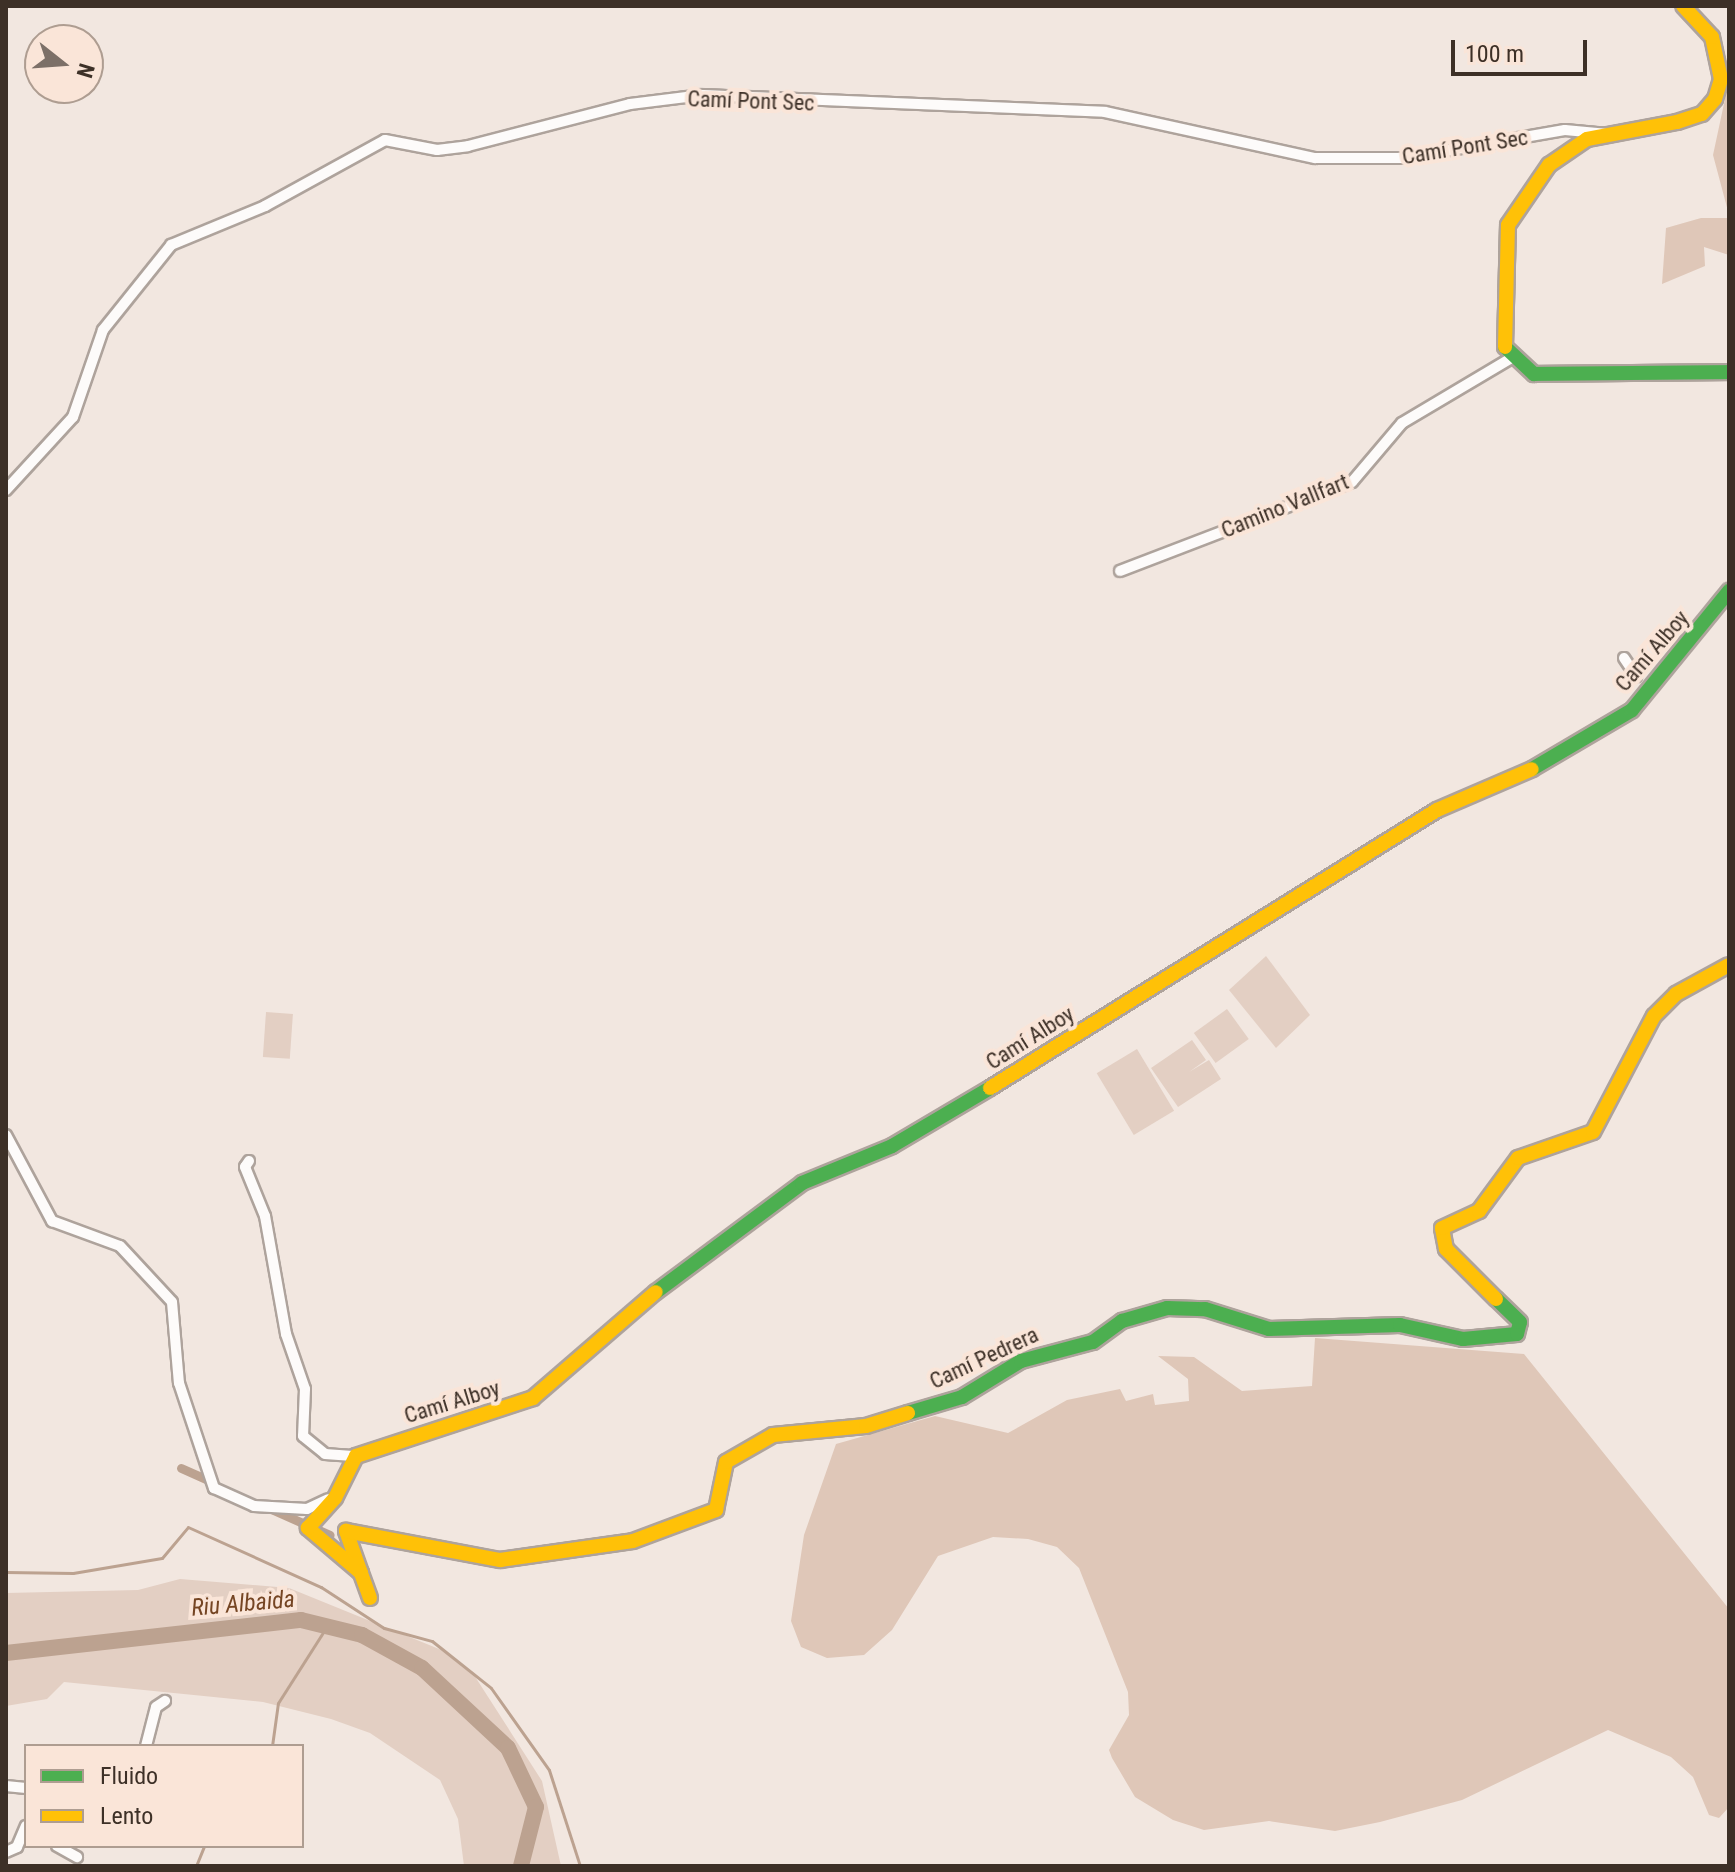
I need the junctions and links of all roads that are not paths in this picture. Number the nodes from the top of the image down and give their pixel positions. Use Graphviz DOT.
graph roads {
  1 [pos="1683,6"];
  2 [pos="1608,134"];
  3 [pos="1510,359"];
  4 [pos="1729,372"];
  5 [pos="6,490"];
  6 [pos="1120,571"];
  7 [pos="1729,591"];
  8 [pos="1624,658"];
  9 [pos="1636,676"];
  10 [pos="1729,965"];
  11 [pos="6,1135"];
  12 [pos="249,1161"];
  13 [pos="356,1456"];
  14 [pos="340,1488"];
  15 [pos="361,1573"];
  16 [pos="370,1598"];
  17 [pos="165,1701"];
  18 [pos="147,1744"];
  19 [pos="24,1833"];
  20 [pos="61,1848"];
  21 [pos="6,1852"];
  22 [pos="77,1857"];
  1 -- 2 [label="street"];
  2 -- 3 [label="street"];
  2 -- 5 [label="street, Camí Pont Sec"];
  3 -- 4 [label="street"];
  3 -- 6 [label="street, Camino Vallfart"];
  7 -- 13 [label="street, Camí Alboy"];
  8 -- 9 [label="street"];
  10 -- 15 [label="street, Camí Pedrera"];
  11 -- 14 [label="street"];
  12 -- 13 [label="street"];
  13 -- 14 [label="street"];
  14 -- 15 [label="street"];
  15 -- 16 [label="street"];
  17 -- 18 [label="street"];
  19 -- 21 [label="street"];
  20 -- 22 [label="street"];
}
